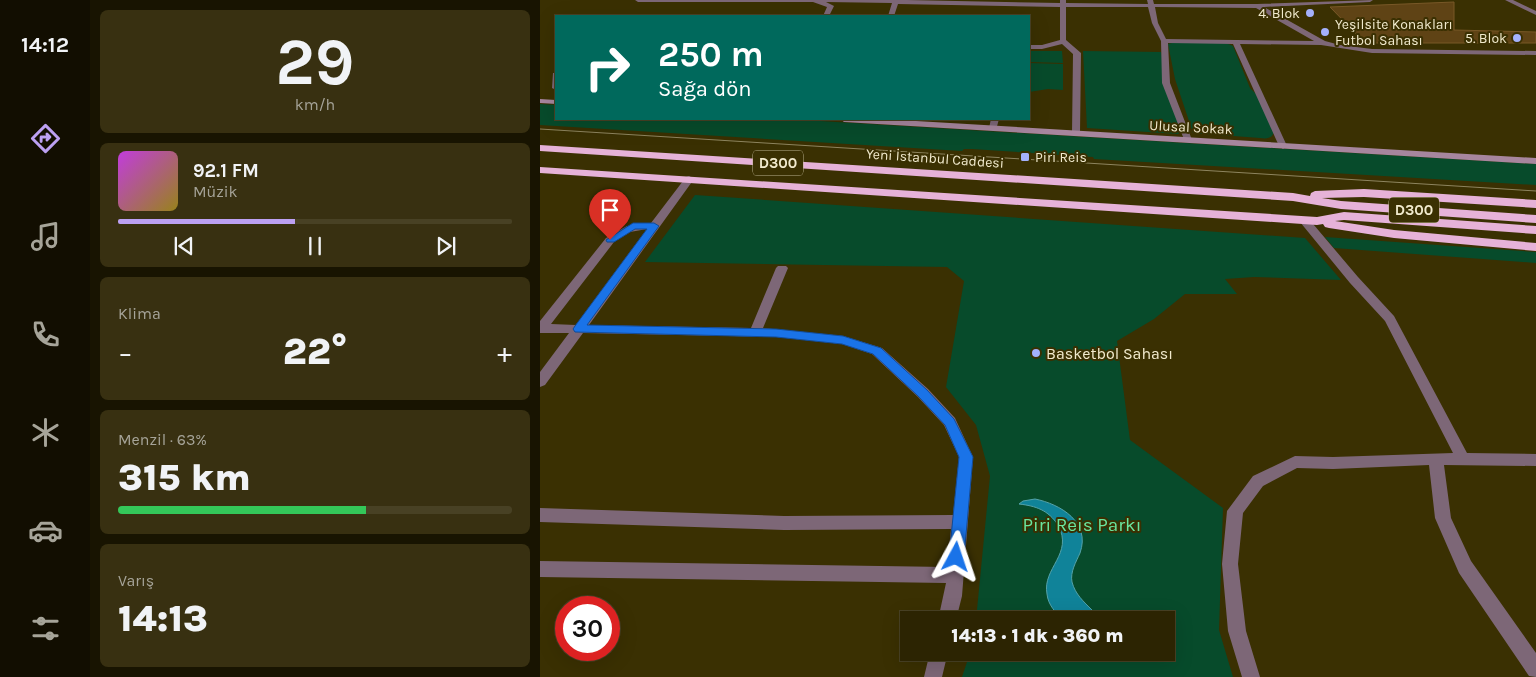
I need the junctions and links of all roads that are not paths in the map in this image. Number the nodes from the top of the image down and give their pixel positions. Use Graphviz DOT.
graph roads {
  1 [pos="638,0"];
  2 [pos="797,0"];
  3 [pos="814,0"];
  4 [pos="1249,0"];
  5 [pos="1370,0"];
  6 [pos="1508,0"];
  7 [pos="896,1"];
  8 [pos="1063,3"];
  9 [pos="1134,3"];
  10 [pos="1151,3"];
  11 [pos="1257,6"];
  12 [pos="1536,13"];
  13 [pos="826,15"];
  14 [pos="891,15"];
  15 [pos="1063,41"];
  16 [pos="1164,41"];
  17 [pos="1236,43"];
  18 [pos="1322,43"];
  19 [pos="1030,47"];
  20 [pos="1536,53"];
  21 [pos="540,101"];
  22 [pos="555,102"];
  23 [pos="882,120"];
  24 [pos="994,123"];
  25 [pos="1076,133"];
  26 [pos="1188,140"];
  27 [pos="1283,146"];
  28 [pos="540,148"];
  29 [pos="1536,161"];
  30 [pos="540,170"];
  31 [pos="689,179"];
  32 [pos="1293,197"];
  33 [pos="1536,204"];
  34 [pos="1536,219"];
  35 [pos="1311,221"];
  36 [pos="654,226"];
  37 [pos="1536,230"];
  38 [pos="1536,247"];
  39 [pos="782,268"];
  40 [pos="540,328"];
  41 [pos="579,329"];
  42 [pos="755,333"];
  43 [pos="540,382"];
  44 [pos="1436,459"];
  45 [pos="1463,459"];
  46 [pos="1536,460"];
  47 [pos="540,515"];
  48 [pos="960,522"];
  49 [pos="540,569"];
  50 [pos="955,575"];
  51 [pos="949,611"];
  52 [pos="937,661"];
  53 [pos="1536,669"];
  54 [pos="933,677"];
  55 [pos="1250,677"];
  1 -- 2 [label="street"];
  2 -- 3 [label="street"];
  3 -- 7 [label="street"];
  3 -- 13 [label="street"];
  4 -- 11 [label="street"];
  5 -- 11 [label="street"];
  6 -- 12 [label="street"];
  7 -- 8 [label="street"];
  7 -- 14 [label="street"];
  8 -- 9 [label="street"];
  8 -- 15 [label="street"];
  9 -- 10 [label="street"];
  10 -- 11 [label="street"];
  10 -- 16 [label="street"];
  11 -- 18 [label="street"];
  15 -- 19 [label="street"];
  15 -- 25 [label="street"];
  16 -- 17 [label="street"];
  16 -- 26 [label="street"];
  17 -- 18 [label="street"];
  17 -- 27 [label="street"];
  18 -- 20 [label="street"];
  21 -- 22 [label="street"];
  23 -- 24 [label="street, Ulusal Sokak"];
  24 -- 25 [label="street, Ulusal Sokak"];
  25 -- 26 [label="street, Ulusal Sokak"];
  26 -- 27 [label="street, Ulusal Sokak"];
  27 -- 29 [label="street, Ulusal Sokak"];
  28 -- 32 [label="highway, Yeni İstanbul Caddesi / D300"];
  30 -- 31 [label="highway, D300"];
  31 -- 35 [label="highway, D300"];
  31 -- 36 [label="street"];
  32 -- 33 [label="highway, D300"];
  32 -- 34 [label="highway, Yeni İstanbul Caddesi / D300"];
  35 -- 37 [label="highway, D300"];
  35 -- 38 [label="highway, D300"];
  35 -- 45 [label="street"];
  36 -- 40 [label="street"];
  36 -- 41 [label="street"];
  39 -- 42 [label="street"];
  40 -- 41 [label="street"];
  41 -- 42 [label="street"];
  41 -- 43 [label="street"];
  42 -- 48 [label="street"];
  44 -- 45 [label="street"];
  44 -- 53 [label="street"];
  44 -- 55 [label="street"];
  45 -- 46 [label="street"];
  47 -- 48 [label="street"];
  48 -- 50 [label="street"];
  49 -- 50 [label="street"];
  50 -- 51 [label="street"];
  52 -- 54 [label="street"];
}
